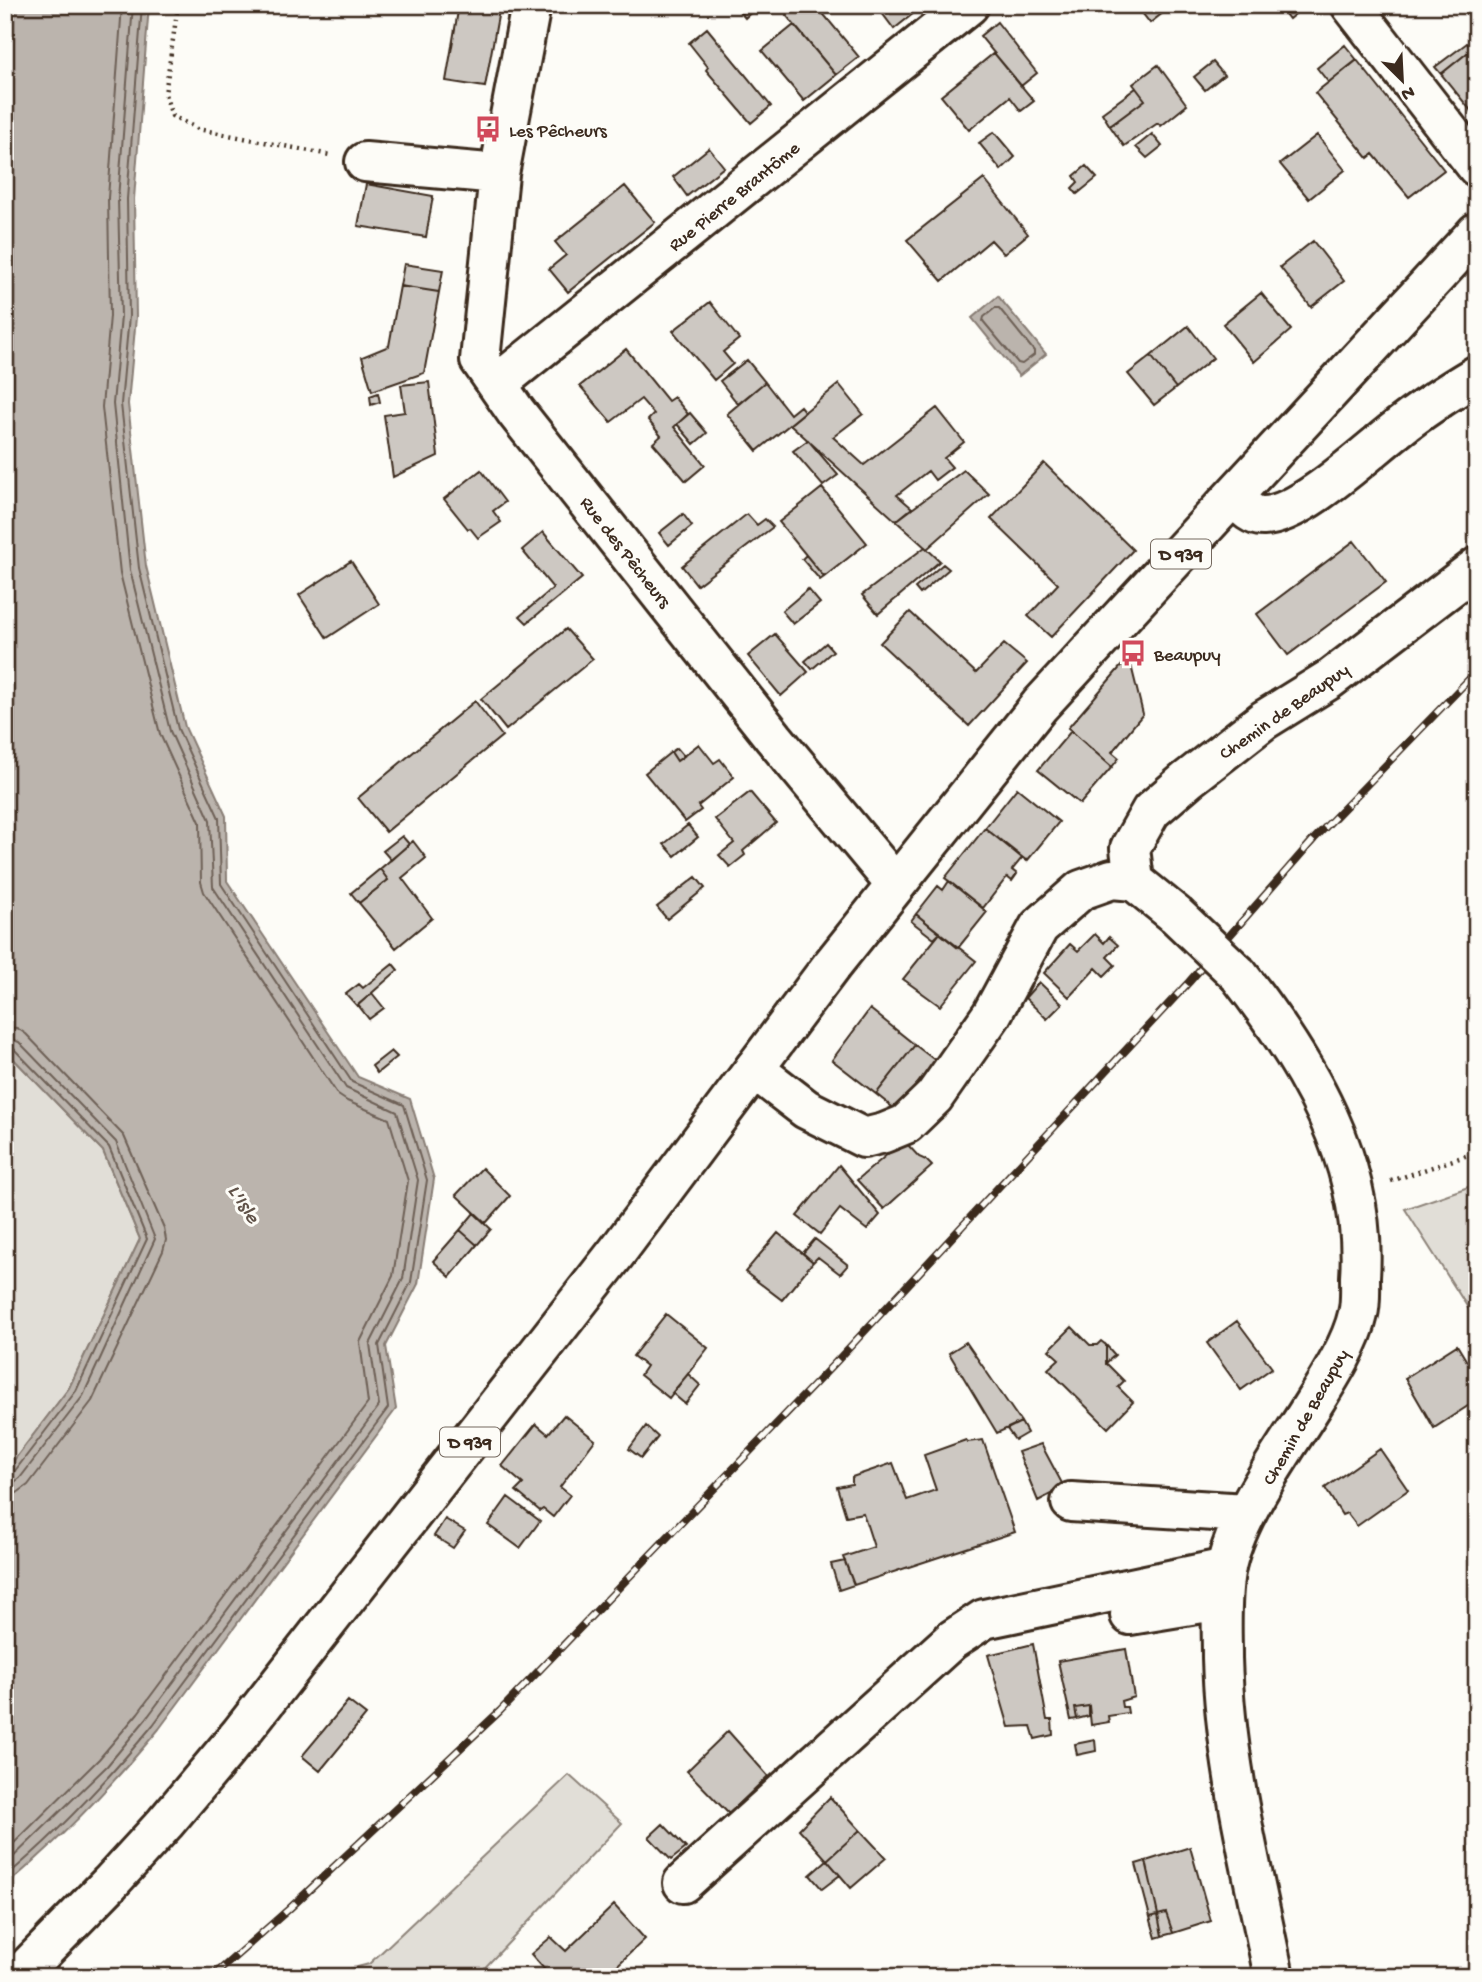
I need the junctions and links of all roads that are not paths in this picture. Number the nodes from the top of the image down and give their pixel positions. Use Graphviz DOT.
graph roads {
  1 [pos="531,5"];
  2 [pos="969,5"];
  3 [pos="1352,5"];
  4 [pos="365,162"];
  5 [pos="1477,167"];
  6 [pos="499,174"];
  7 [pos="1477,232"];
  8 [pos="1477,374"];
  9 [pos="497,384"];
  10 [pos="1234,497"];
  11 [pos="1477,567"];
  12 [pos="1134,881"];
  13 [pos="895,884"];
  14 [pos="754,1069"];
  15 [pos="1071,1502"];
  16 [pos="1246,1513"];
  17 [pos="1223,1584"];
  18 [pos="830,1780"];
  19 [pos="683,1883"];
  20 [pos="18,1977"];
  21 [pos="1273,1977"];
  1 -- 6 [label="street, Rue des Pêcheurs"];
  2 -- 9 [label="street, Rue Pierre Brantôme"];
  3 -- 5 [label="street"];
  4 -- 6 [label="street"];
  6 -- 9 [label="street, Rue des Pêcheurs"];
  7 -- 10 [label="street, D 939"];
  8 -- 10 [label="street"];
  9 -- 13 [label="street, Rue des Pêcheurs"];
  10 -- 13 [label="street, D 939"];
  11 -- 12 [label="street, Chemin de Beaupuy"];
  12 -- 14 [label="street"];
  12 -- 16 [label="street, Chemin de Beaupuy, bridge"];
  13 -- 14 [label="street, D 939"];
  14 -- 20 [label="street, D 939"];
  15 -- 16 [label="street"];
  16 -- 17 [label="street, Chemin de Beaupuy"];
  17 -- 18 [label="street"];
  17 -- 19 [label="street"];
  17 -- 21 [label="street, Chemin de Beaupuy"];
}
